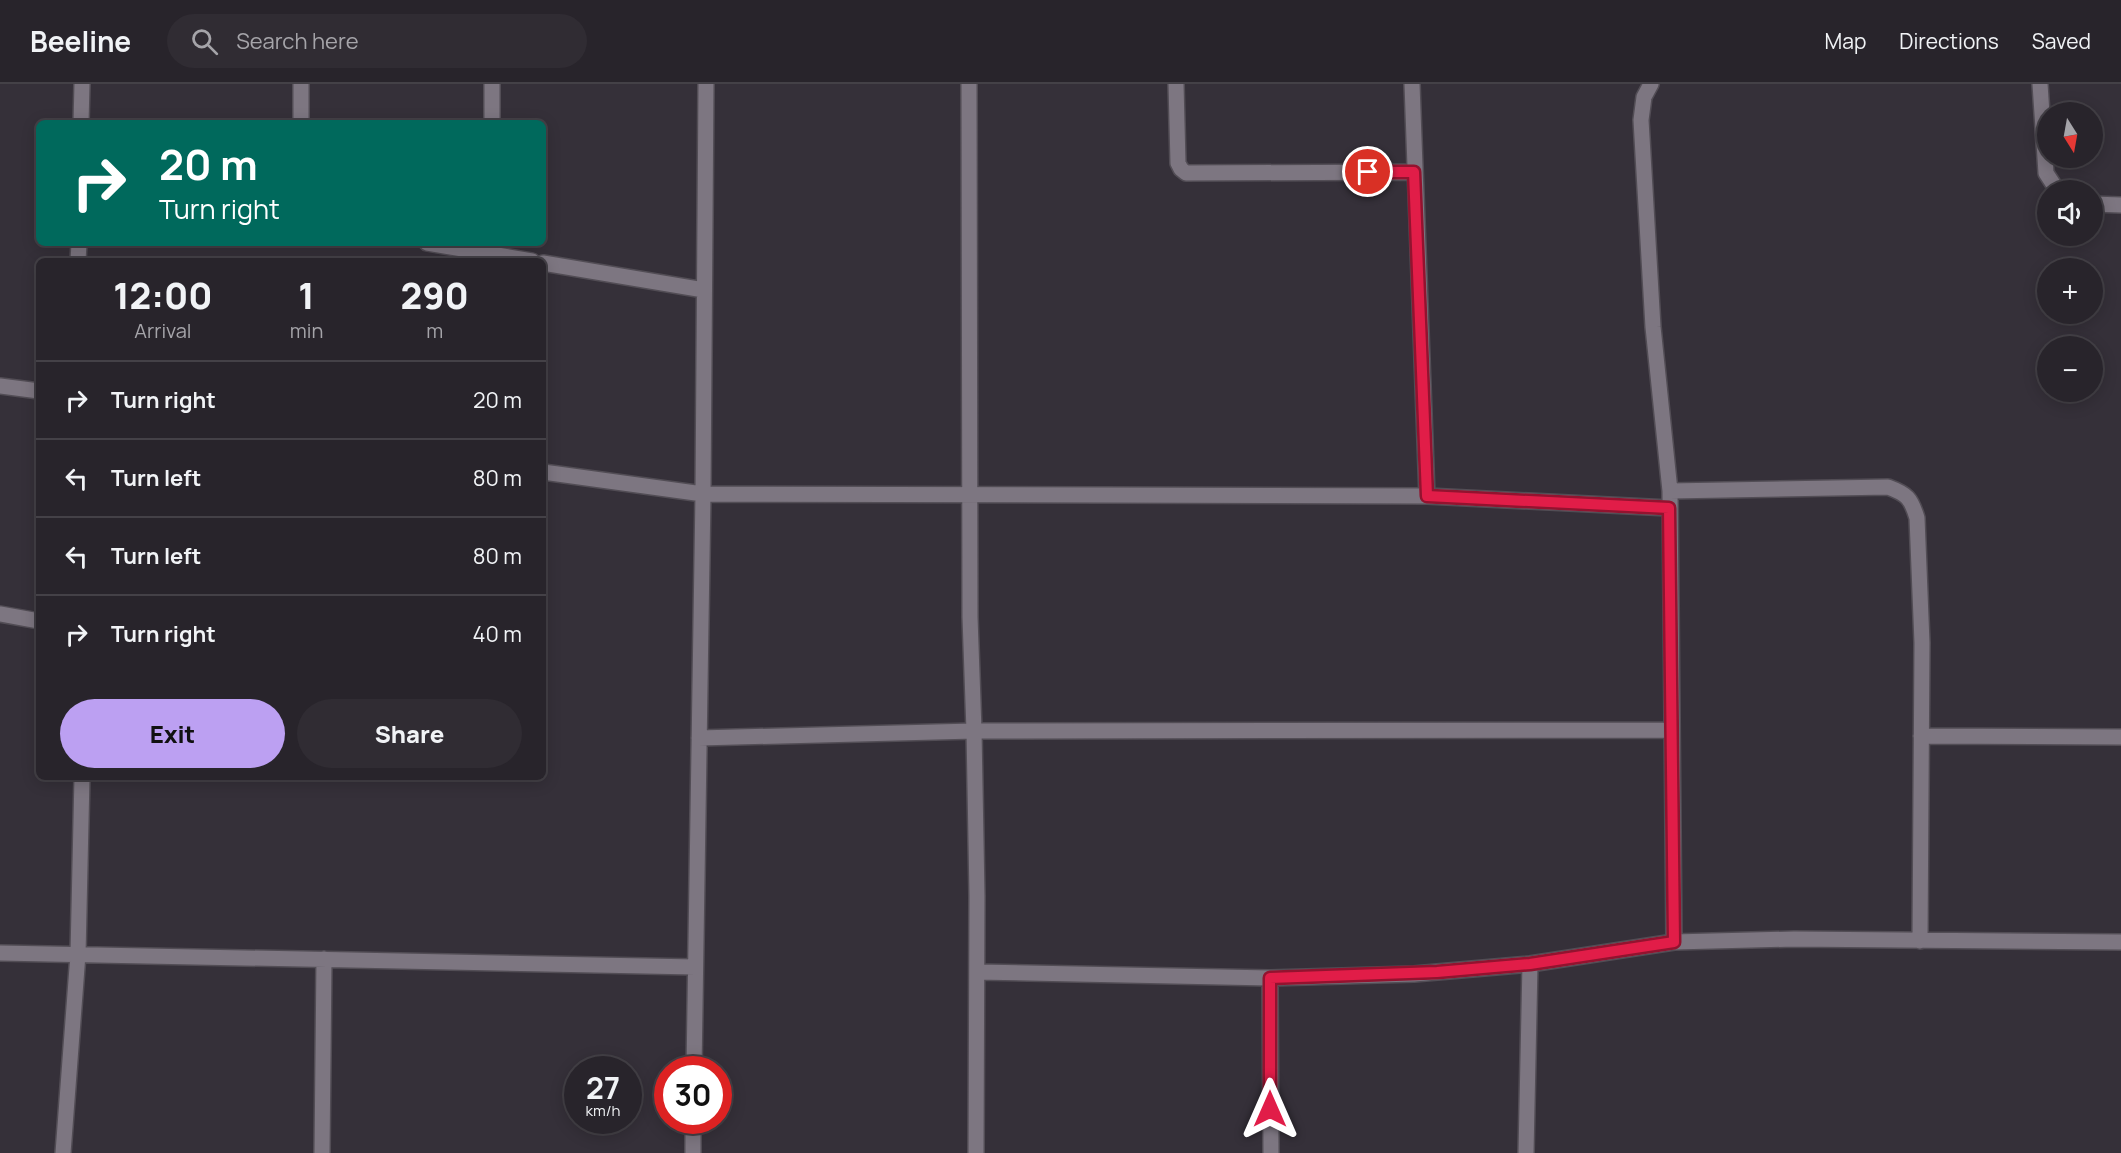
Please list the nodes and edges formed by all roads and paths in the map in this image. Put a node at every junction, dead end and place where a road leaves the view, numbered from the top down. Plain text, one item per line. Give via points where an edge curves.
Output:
1 (82, 84) edge
2 (301, 84) edge
3 (492, 84) edge
4 (706, 84) edge
5 (969, 84) edge
6 (1176, 84) edge
7 (1412, 84) edge
8 (1651, 84) edge
9 (2040, 84) edge
10 (81, 120) edge
11 (302, 120) edge
12 (492, 120) edge
13 (1414, 172) junction
14 (2051, 180) edge
15 (2103, 204) edge
16 (2121, 205) edge
17 (460, 246) edge
18 (492, 249) edge
19 (522, 258) edge
20 (546, 264) edge
21 (704, 290) junction
22 (0, 386) edge
23 (36, 392) edge
24 (546, 472) edge
25 (1670, 491) junction
26 (703, 494) junction
27 (969, 496) junction
28 (1427, 496) junction
29 (1669, 508) junction
30 (0, 614) edge
31 (36, 620) edge
32 (1672, 730) junction
33 (974, 731) junction
34 (1922, 736) junction
35 (2121, 737) edge
36 (699, 738) junction
37 (82, 780) edge
38 (1920, 941) junction
39 (1674, 942) junction
40 (2121, 942) edge
41 (0, 953) edge
42 (78, 954) junction
43 (324, 959) junction
44 (1530, 964) junction
45 (695, 967) junction
46 (977, 972) junction
47 (1270, 978) junction
48 (694, 1056) edge
49 (693, 1134) edge
50 (63, 1153) edge
51 (322, 1153) edge
52 (693, 1153) edge
53 (976, 1153) edge
54 (1271, 1153) edge
55 (1526, 1153) edge

1 - 10 street
2 - 11 street
3 - 12 street
4 - 21 street
5 - 27 street
6 - 13 street via 1178,163 1186,173
7 - 13 street
8 - 25 street via 1644,97 1641,120 1653,327
9 - 14 street via 2046,173
13 - 28 street
15 - 16 street
17 - 18 street
18 - 19 street
20 - 21 street
21 - 26 street
22 - 23 street
24 - 26 street
25 - 29 street
25 - 34 street via 1888,487 1902,492 1912,502 1917,518
26 - 27 street
26 - 36 street
27 - 28 street
27 - 33 street
28 - 29 street
29 - 32 street
30 - 31 street
32 - 33 street
32 - 39 street
33 - 36 street
33 - 46 street
34 - 35 street
34 - 38 street
36 - 45 street
37 - 42 street
38 - 39 street
38 - 40 street
39 - 44 street
41 - 42 street
42 - 43 street
42 - 50 street
43 - 45 street
43 - 51 street
44 - 47 street via 1414,974
44 - 55 street
45 - 48 street
46 - 47 street
46 - 53 street
47 - 54 street
49 - 52 street

